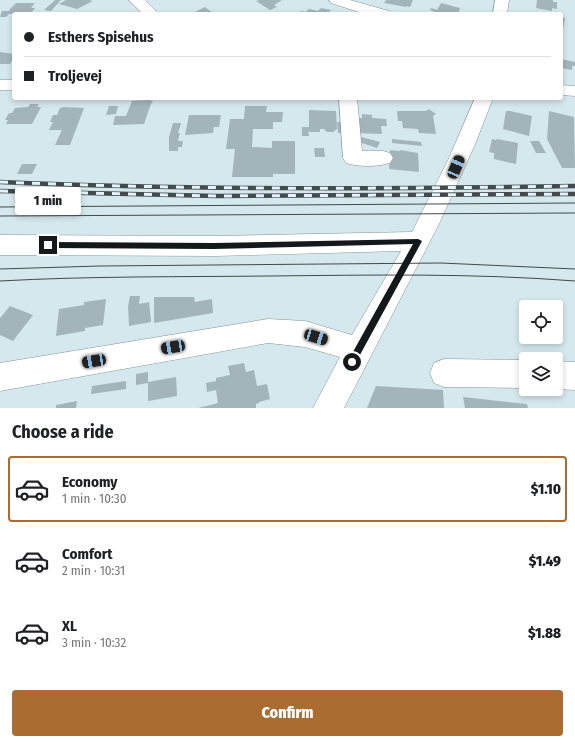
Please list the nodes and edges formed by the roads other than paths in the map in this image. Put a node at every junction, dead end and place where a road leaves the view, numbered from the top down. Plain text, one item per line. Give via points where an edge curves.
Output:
1 (136, 0) edge
2 (336, 0) edge
3 (502, 0) edge
4 (150, 12) edge
5 (375, 12) edge
6 (500, 12) edge
7 (0, 85) edge
8 (12, 85) edge
9 (563, 90) edge
10 (575, 91) edge
11 (348, 100) edge
12 (483, 100) edge
13 (383, 158) dead end
14 (418, 241) junction
15 (0, 245) edge
16 (358, 350) junction
17 (444, 372) dead end
18 (519, 374) edge
19 (563, 375) edge
20 (575, 376) edge
21 (0, 377) edge
22 (328, 408) edge

1 - 4 street
2 - 5 street
3 - 6 street
7 - 8 street
9 - 10 street
11 - 13 street via 353,158
12 - 14 street via 456,167
14 - 15 street via 214,246
14 - 16 street
16 - 21 street via 305,334 268,331
16 - 22 street
17 - 18 street
19 - 20 street

